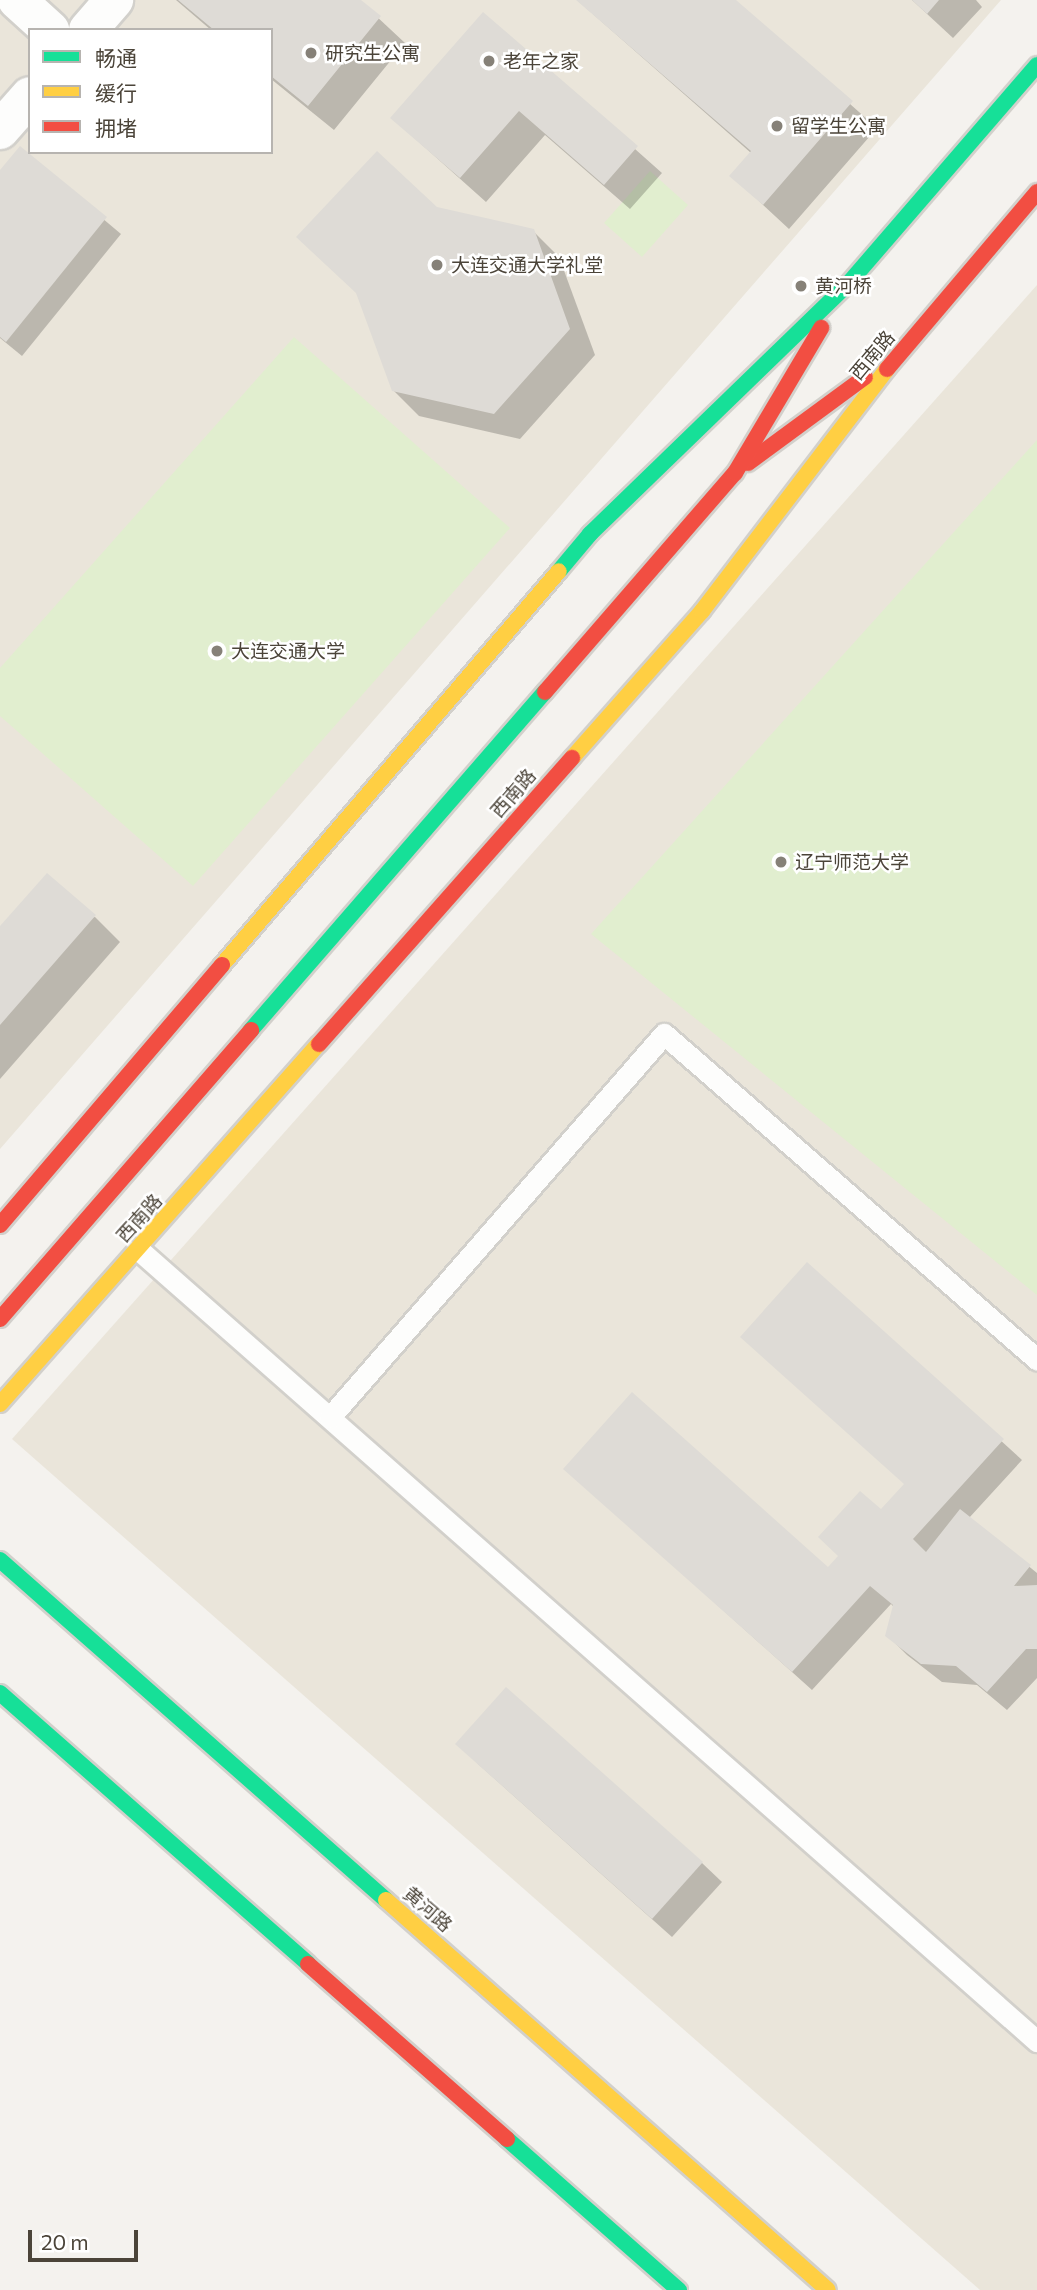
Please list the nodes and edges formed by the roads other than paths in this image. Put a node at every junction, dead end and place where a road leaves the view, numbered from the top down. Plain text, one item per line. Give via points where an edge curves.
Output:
1 (17, 0) edge
2 (114, 0) edge
3 (48, 28) edge
4 (90, 28) edge
5 (1037, 65) edge
6 (28, 98) edge
7 (0, 130) edge
8 (1037, 192) edge
9 (848, 284) junction
10 (906, 347) junction
11 (734, 473) junction
12 (0, 1225) edge
13 (139, 1250) junction
14 (0, 1319) edge
15 (1037, 1359) edge
16 (0, 1404) edge
17 (330, 1418) junction
18 (0, 1560) edge
19 (0, 1693) edge
20 (1037, 2041) edge
21 (679, 2290) edge
22 (828, 2290) edge

1 - 3 street
2 - 4 street
5 - 9 main road
6 - 7 street
8 - 10 main road, 西南路
9 - 11 main road
9 - 12 main road via 590,534
10 - 11 main road
10 - 13 main road, 西南路 via 702,611
11 - 14 main road, 西南路
13 - 16 main road, 西南路
13 - 17 lane
15 - 17 lane via 664,1034
17 - 20 lane
18 - 22 main road, 黄河路
19 - 21 main road

